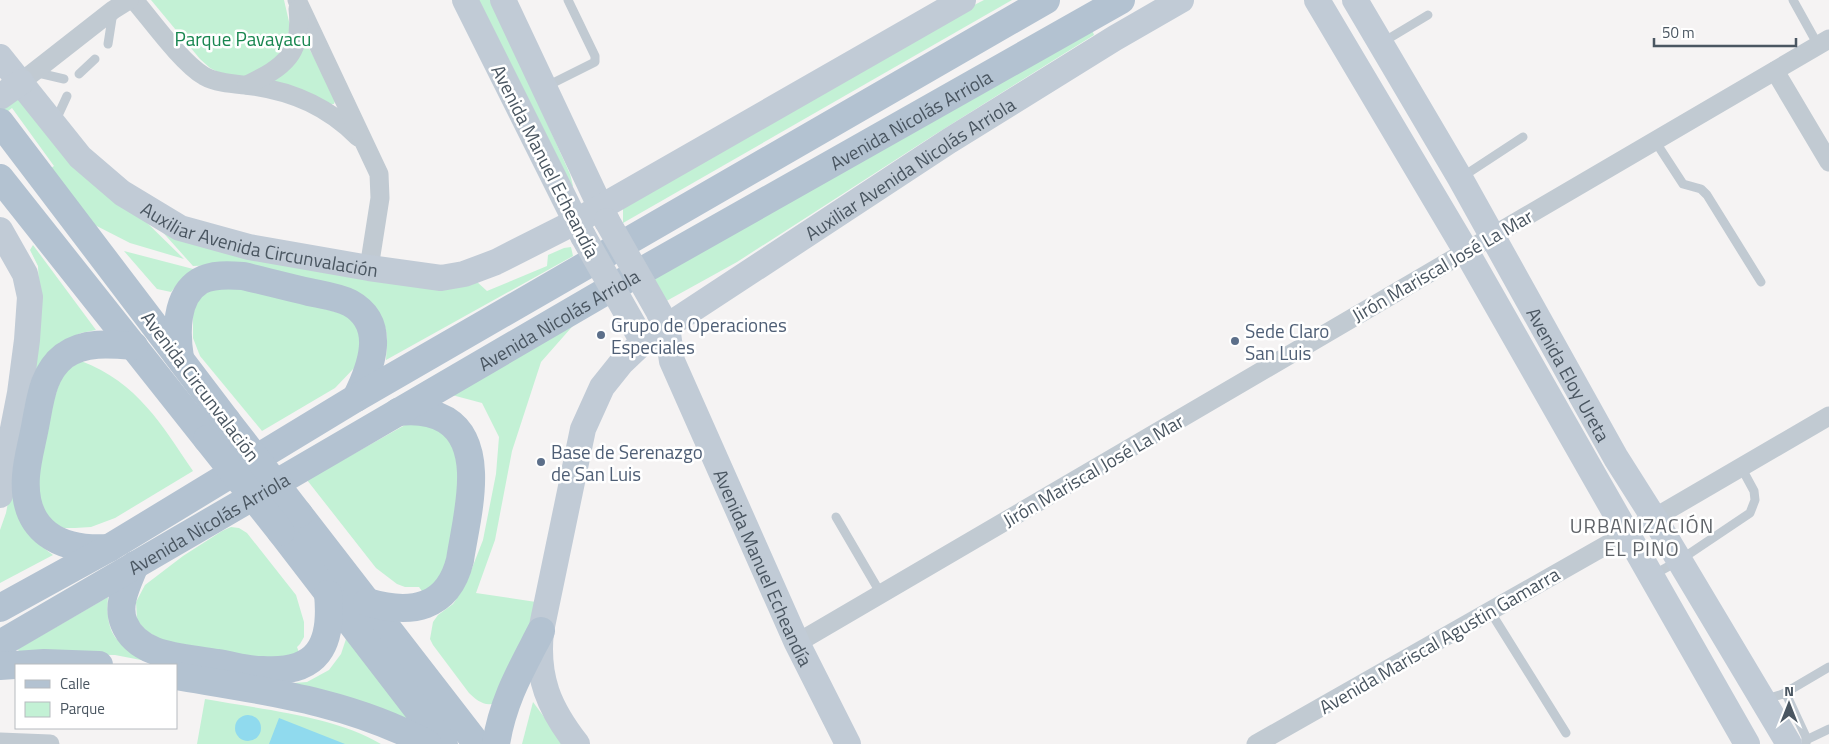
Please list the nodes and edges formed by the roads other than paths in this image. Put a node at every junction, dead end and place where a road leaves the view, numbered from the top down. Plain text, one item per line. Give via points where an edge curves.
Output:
1 (134, 0) edge
2 (297, 0) edge
3 (465, 0) edge
4 (503, 0) edge
5 (568, 0) edge
6 (963, 0) edge
7 (1046, 0) edge
8 (1121, 0) edge
9 (1181, 0) edge
10 (1354, 0) edge
11 (1793, 0) edge
12 (121, 5) edge
13 (1321, 8) edge
14 (1428, 15) dead end
15 (1824, 42) edge
16 (108, 44) dead end
17 (1380, 44) junction
18 (0, 56) edge
19 (95, 59) dead end
20 (1775, 71) junction
21 (79, 74) dead end
22 (64, 79) dead end
23 (18, 84) edge
24 (247, 85) junction
25 (545, 88) junction
26 (67, 96) dead end
27 (0, 122) edge
28 (54, 125) junction
29 (1523, 137) dead end
30 (1436, 138) junction
31 (1655, 141) junction
32 (366, 145) junction
33 (1409, 155) junction
34 (1829, 162) edge
35 (0, 178) edge
36 (1460, 178) junction
37 (603, 214) junction
38 (579, 229) junction
39 (0, 230) edge
40 (1492, 236) junction
41 (1466, 251) junction
42 (369, 268) junction
43 (1761, 282) dead end
44 (1536, 312) junction
45 (663, 321) junction
46 (1509, 328) junction
47 (640, 337) junction
48 (134, 346) junction
49 (180, 358) junction
50 (672, 361) junction
51 (356, 398) junction
52 (398, 412) junction
53 (1829, 416) edge
54 (1616, 458) junction
55 (1741, 467) junction
56 (1591, 472) junction
57 (0, 495) edge
58 (836, 517) dead end
59 (1654, 518) junction
60 (290, 523) junction
61 (1626, 534) junction
62 (109, 548) junction
63 (1680, 560) junction
64 (135, 565) junction
65 (1651, 576) junction
66 (328, 594) junction
67 (881, 594) junction
68 (367, 602) junction
69 (0, 608) edge
70 (1490, 611) junction
71 (541, 631) junction
72 (797, 643) junction
73 (0, 644) edge
74 (15, 665) edge
75 (0, 666) edge
76 (1829, 667) edge
77 (178, 676) edge
78 (1765, 691) junction
79 (1720, 698) junction
80 (1829, 729) edge
81 (1566, 733) dead end
82 (0, 742) edge
83 (1800, 743) edge
84 (50, 744) edge
85 (428, 744) edge
86 (444, 744) edge
87 (477, 744) edge
88 (496, 744) edge
89 (577, 744) edge
90 (848, 744) edge
91 (1256, 744) edge
92 (1747, 744) edge

1 - 24 street via 187,62 205,77
2 - 24 street via 300,26 287,60 272,73
2 - 32 street
3 - 38 street, Avenida Manuel Echeandía
4 - 25 street, Avenida Manuel Echeandía
5 - 25 lane via 596,62
6 - 37 street
7 - 51 main road, Avenida Nicolás Arriola
8 - 52 main road, Avenida Nicolás Arriola
9 - 45 street, Auxiliar Avenida Nicolás Arriola
10 - 13 street
10 - 17 street, Avenida Eloy Ureta
11 - 15 lane
12 - 16 lane
12 - 23 street
13 - 33 street, Avenida Eloy Ureta
14 - 17 lane
15 - 20 street, Jirón Mariscal José La Mar
17 - 30 street, Avenida Eloy Ureta
18 - 23 street, Auxiliar Avenida Circunvalación
19 - 21 lane
20 - 31 street, Jirón Mariscal José La Mar
20 - 34 street
22 - 23 lane
23 - 28 street, Auxiliar Avenida Circunvalación
24 - 32 street via 282,91 310,102 343,122
25 - 37 street, Avenida Manuel Echeandía
26 - 28 lane
27 - 49 main road, Avenida Circunvalación
28 - 42 street, Auxiliar Avenida Circunvalación via 80,157 122,193 180,228 249,247
29 - 36 lane
30 - 33 street
30 - 36 street, Avenida Eloy Ureta
31 - 40 street, Jirón Mariscal José La Mar
31 - 43 lane via 1683,184 1701,189 1707,195
32 - 42 street via 379,174 380,198
33 - 41 street, Avenida Eloy Ureta
35 - 48 main road, Avenida Circunvalación
36 - 40 street, Avenida Eloy Ureta
37 - 38 street
37 - 45 street, Avenida Manuel Echeandía, bridge
38 - 42 street, Auxiliar Avenida Circunvalación via 464,274 441,278
38 - 47 street, Avenida Manuel Echeandía, bridge
39 - 57 street via 25,274 30,297 20,393
40 - 41 street, Jirón Mariscal José La Mar
40 - 44 street, Avenida Eloy Ureta
41 - 46 street, Avenida Eloy Ureta
41 - 67 street, Jirón Mariscal José La Mar
44 - 46 street
44 - 54 street, Avenida Eloy Ureta
45 - 47 street, Auxiliar Avenida Nicolás Arriola
45 - 50 street, Avenida Manuel Echeandía
46 - 56 street, Avenida Eloy Ureta
47 - 50 street, Avenida Manuel Echeandía
47 - 71 street via 602,386 583,429
48 - 60 main road, Avenida Circunvalación, bridge via 207,439
48 - 62 main road via 107,344 83,347 66,354 56,364 42,390 26,477 27,497 33,516 51,537 76,547
49 - 51 main road via 177,330 181,308 191,289 210,278 242,276 343,300 364,315 373,335 373,354
49 - 60 main road, Avenida Circunvalación, bridge via 227,421
50 - 72 street, Avenida Manuel Echeandía
51 - 62 main road, Avenida Nicolás Arriola
52 - 64 main road, Avenida Nicolás Arriola
52 - 68 main road via 434,414 450,423 465,441 471,481 460,560 447,590 439,598 405,608
53 - 55 street, Avenida Mariscal Agustin Gamarra
54 - 56 street
54 - 59 street, Avenida Eloy Ureta
55 - 59 street, Avenida Mariscal Agustin Gamarra
55 - 63 lane via 1754,491 1755,500 1750,513
56 - 61 street, Avenida Eloy Ureta
58 - 67 lane
59 - 61 street, Avenida Mariscal Agustin Gamarra
59 - 63 street, Avenida Eloy Ureta
60 - 66 main road, Avenida Circunvalación
60 - 68 main road, Avenida Circunvalación
61 - 65 street, Avenida Eloy Ureta
61 - 70 street, Avenida Mariscal Agustin Gamarra
62 - 69 main road, Avenida Nicolás Arriola
63 - 65 lane
63 - 78 street, Avenida Eloy Ureta
64 - 66 main road via 123,596 121,614 126,627 143,646 159,652 260,670 294,667 318,652 328,630
64 - 73 main road, Avenida Nicolás Arriola
65 - 79 street, Avenida Eloy Ureta
66 - 86 main road, Avenida Circunvalación
67 - 72 street, Jirón Mariscal José La Mar
68 - 87 main road, Avenida Circunvalación
70 - 81 lane
70 - 91 street, Avenida Mariscal Agustin Gamarra
71 - 88 main road via 507,698
71 - 89 street via 540,664 548,696 555,713
72 - 90 street, Avenida Manuel Echeandía
74 - 75 main road
76 - 78 lane
77 - 85 main road via 321,702 374,718
78 - 79 street
78 - 83 street, Avenida Eloy Ureta
79 - 92 street, Avenida Eloy Ureta
80 - 83 lane
82 - 84 street

